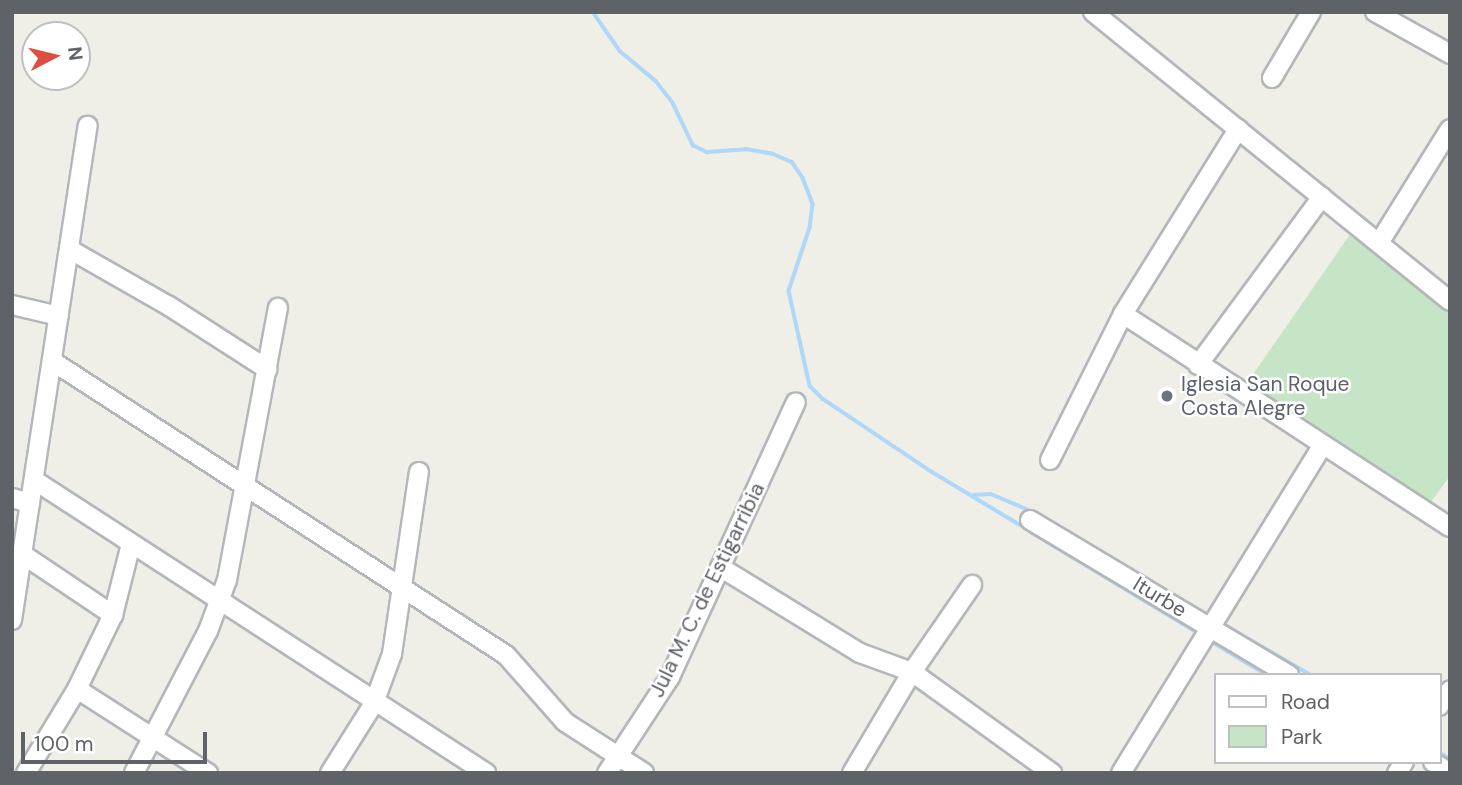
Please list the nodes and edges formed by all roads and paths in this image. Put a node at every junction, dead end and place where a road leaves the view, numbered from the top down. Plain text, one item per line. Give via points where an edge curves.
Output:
1 (1093, 12) edge
2 (1311, 12) edge
3 (1375, 12) edge
4 (1450, 54) edge
5 (1272, 78) dead end
6 (88, 126) dead end
7 (1238, 129) junction
8 (1450, 129) edge
9 (1322, 197) junction
10 (1379, 243) junction
11 (69, 249) junction
12 (1450, 301) edge
13 (12, 304) edge
14 (278, 308) dead end
15 (1123, 314) junction
16 (59, 316) junction
17 (52, 361) junction
18 (1198, 365) junction
19 (267, 369) junction
20 (796, 402) dead end
21 (1323, 446) junction
22 (1051, 460) dead end
23 (419, 472) dead end
24 (34, 480) junction
25 (246, 485) junction
26 (12, 498) edge
27 (30, 503) junction
28 (1030, 520) dead end
29 (1450, 527) edge
30 (131, 544) junction
31 (22, 554) junction
32 (720, 567) junction
33 (972, 585) dead end
34 (401, 589) junction
35 (219, 601) junction
36 (113, 615) junction
37 (12, 620) edge
38 (1211, 628) junction
39 (912, 673) junction
40 (1286, 673) edge
41 (77, 689) junction
42 (374, 703) junction
43 (153, 738) junction
44 (619, 756) junction
45 (26, 773) edge
46 (134, 773) edge
47 (208, 773) edge
48 (330, 773) edge
49 (486, 773) edge
50 (607, 773) edge
51 (644, 773) edge
52 (852, 773) edge
53 (1052, 773) edge
54 (1121, 773) edge

1 - 7 street
2 - 5 street
3 - 4 street
6 - 11 street
7 - 9 street
7 - 15 street
8 - 10 street
9 - 10 street
9 - 18 street
10 - 12 street
11 - 16 street
11 - 19 street
13 - 16 street
14 - 19 street
15 - 18 street
15 - 22 street
16 - 17 street
17 - 24 street
17 - 25 street
18 - 21 street
19 - 25 street
20 - 32 street, Jula M. C. de Estigarribia
21 - 29 street
21 - 38 street
23 - 34 street
24 - 27 street
24 - 30 street
25 - 34 street
25 - 35 street
26 - 27 street
27 - 31 street
28 - 38 street, Iturbe
30 - 35 street
30 - 36 street
31 - 36 street
31 - 37 street
32 - 39 street via 860,653
32 - 44 street, Jula M. C. de Estigarribia via 670,677
33 - 39 street
34 - 42 street via 393,654
34 - 44 street via 506,656 565,722
35 - 42 street
35 - 43 street
36 - 41 street
38 - 40 street, Iturbe
38 - 54 street
39 - 52 street
39 - 53 street
41 - 43 street
41 - 45 street
42 - 48 street
42 - 49 street
43 - 46 street
43 - 47 street
44 - 50 street, Jula M. C. de Estigarribia
44 - 51 street

